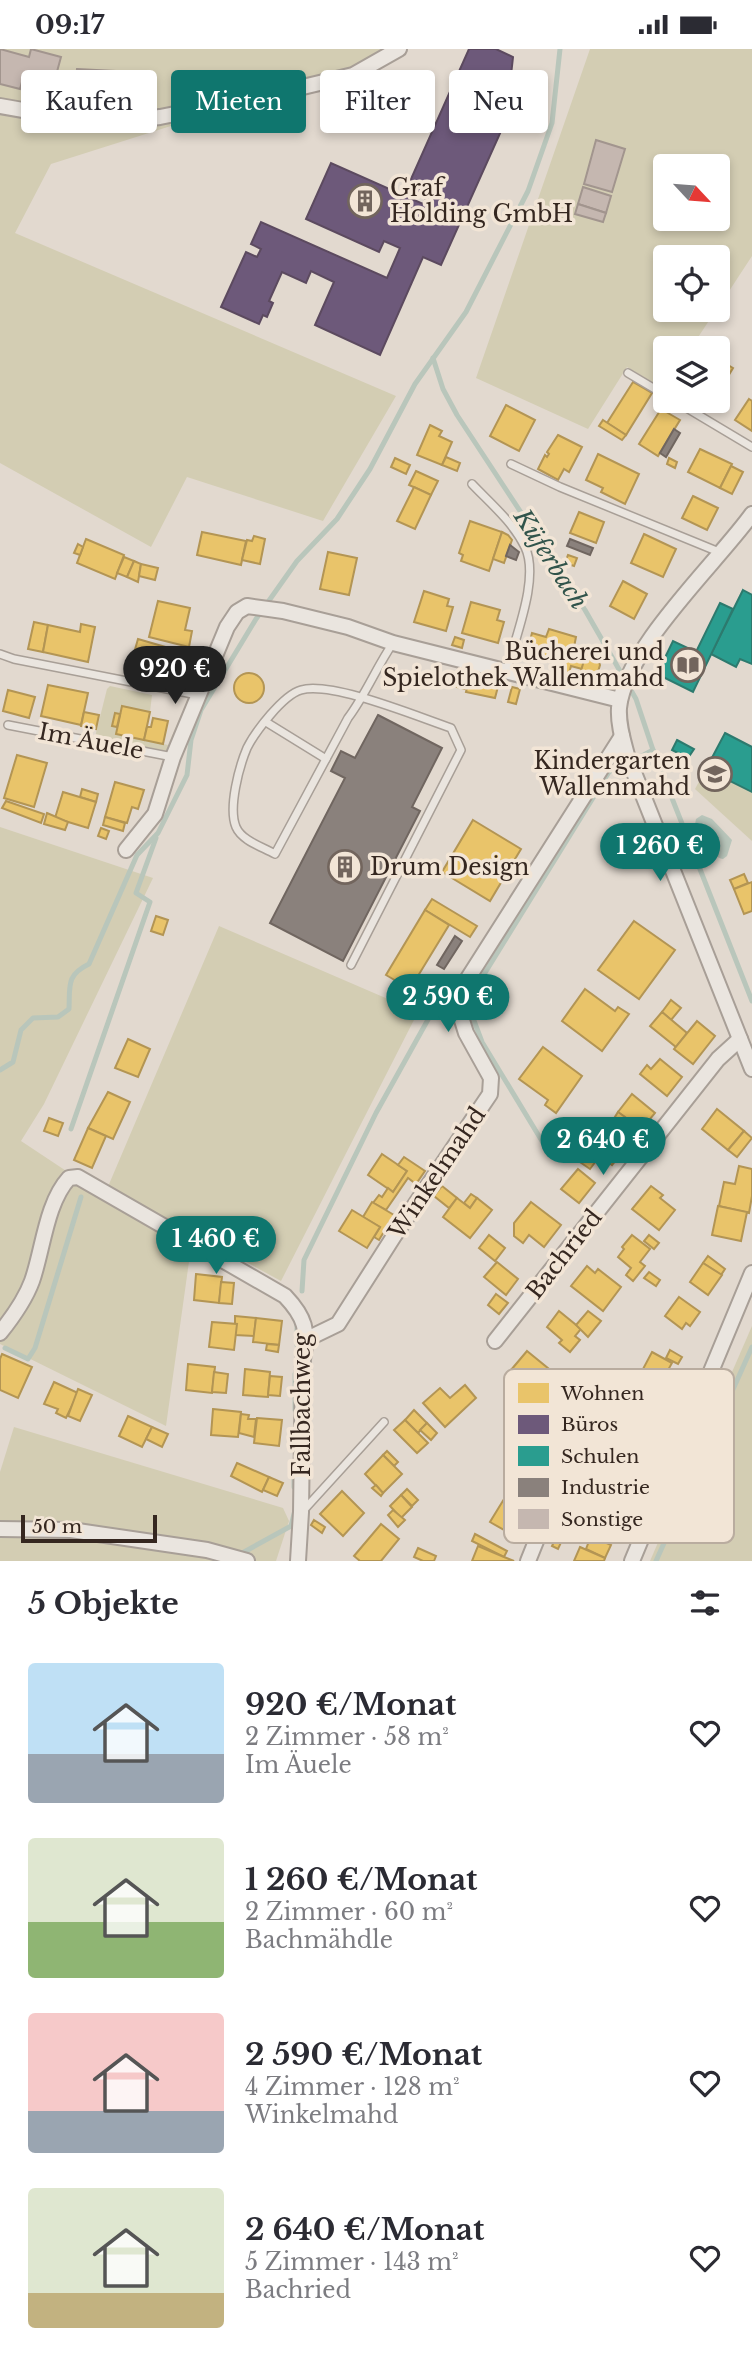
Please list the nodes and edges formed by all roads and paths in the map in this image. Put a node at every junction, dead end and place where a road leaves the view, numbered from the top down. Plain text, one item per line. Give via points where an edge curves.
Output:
1 (399, 49) edge
2 (0, 106) edge
3 (628, 373) dead end
4 (653, 388) edge
5 (695, 413) edge
6 (752, 447) edge
7 (511, 464) dead end
8 (472, 484) dead end
9 (752, 514) edge
10 (721, 553) junction
11 (393, 643) junction
12 (0, 655) edge
13 (506, 670) junction
14 (198, 695) junction
15 (621, 696) junction
16 (362, 699) junction
17 (266, 722) junction
18 (8, 725) dead end
19 (622, 736) junction
20 (173, 757) junction
21 (326, 759) junction
22 (126, 850) dead end
23 (351, 965) dead end
24 (740, 1039) junction
25 (752, 1069) edge
26 (752, 1273) edge
27 (0, 1333) edge
28 (307, 1339) junction
29 (495, 1341) dead end
30 (712, 1369) edge
31 (384, 1422) dead end
32 (301, 1512) junction
33 (0, 1529) edge
34 (535, 1543) edge
35 (639, 1543) edge
36 (247, 1561) edge
37 (298, 1561) edge
38 (528, 1561) edge
39 (632, 1561) edge

1 - 2 street via 353,75 160,117 116,122
3 - 4 lane
5 - 6 lane
7 - 10 lane
8 - 13 lane via 507,520 526,548 530,570 527,593
9 - 10 street
10 - 15 street via 650,638
11 - 13 street, Im Äuele
11 - 14 street, Im Äuele via 348,627 247,606 227,627
11 - 16 lane
12 - 14 lane
13 - 15 street, Im Äuele
14 - 20 street, Im Äuele
15 - 19 street
16 - 17 lane via 317,688 300,690
16 - 21 lane
16 - 23 lane via 451,728 461,750
17 - 21 lane
17 - 21 lane via 248,747 238,776 233,809 236,828 246,839 275,854
18 - 20 lane, Im Äuele
19 - 24 street
19 - 28 street, Winkelmahd via 458,994 466,1033 491,1078 490,1094 338,1324
20 - 22 street, Im Äuele via 155,814
24 - 25 street
24 - 29 street, Bachried via 718,1059
26 - 30 street
27 - 28 street, Fallbachweg via 31,1284 62,1186 69,1178 78,1177 285,1296 299,1311
28 - 32 street, Fallbachweg
31 - 32 lane
32 - 37 street, Fallbachweg
33 - 36 street via 71,1530 207,1550
34 - 38 street
35 - 39 street

